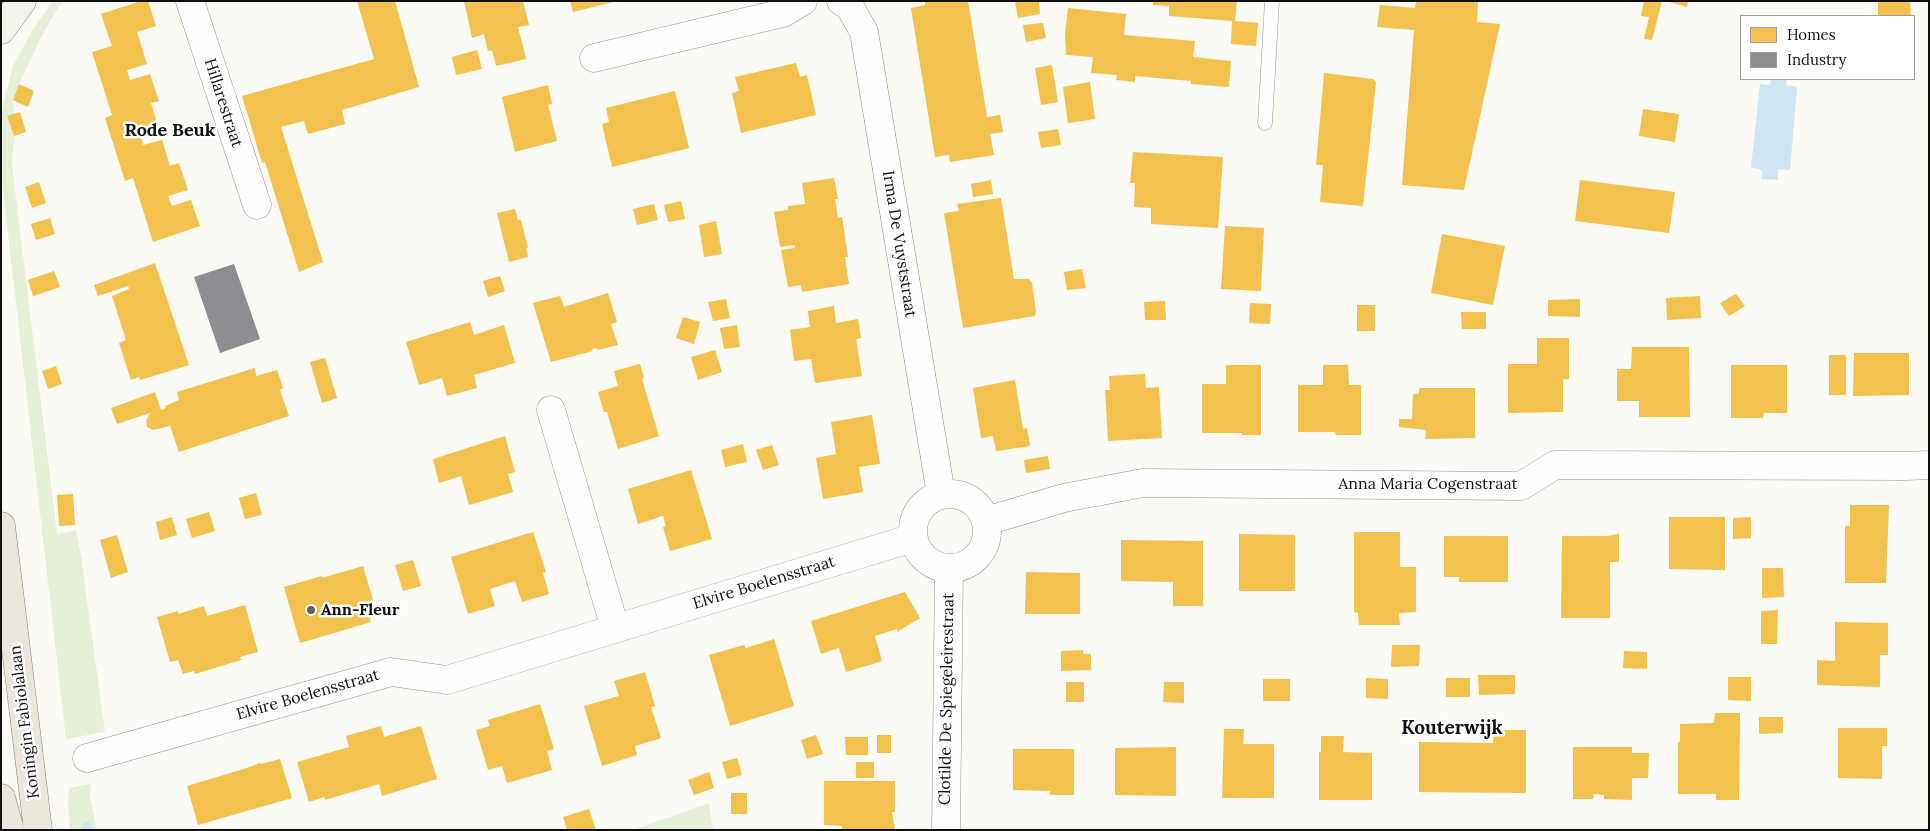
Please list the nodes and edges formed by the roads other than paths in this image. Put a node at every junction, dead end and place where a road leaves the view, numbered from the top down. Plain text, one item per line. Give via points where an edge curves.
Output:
1 (22, 1) edge
2 (190, 1) edge
3 (803, 1) edge
4 (841, 1) edge
5 (1272, 1) edge
6 (1, 30) edge
7 (594, 58) dead end
8 (1265, 122) dead end
9 (257, 205) dead end
10 (551, 410) dead end
11 (1929, 465) edge
12 (941, 494) junction
13 (986, 521) junction
14 (1, 526) edge
15 (913, 538) junction
16 (948, 568) junction
17 (616, 628) junction
18 (87, 758) dead end
19 (1, 798) edge
20 (10, 830) edge
21 (38, 830) edge
22 (946, 830) edge

1 - 6 street
2 - 9 street, Hillarestraat
3 - 7 street via 783,13
4 - 12 street, Irma De Vuyststraat via 850,8 864,32
5 - 8 lane
10 - 17 street
11 - 13 street, Anna Maria Cogenstraat via 1555,465 1521,486 1143,483 1064,498
12 - 13 street via 967,498 982,511
12 - 15 street via 920,508 914,519
13 - 16 street via 987,537 976,558 962,567
14 - 21 main road, Koningin Fabiolalaan
15 - 16 street via 927,561
15 - 17 street, Elvire Boelensstraat
16 - 22 street, Clotilde De Spiegeleirestraat
17 - 18 street, Elvire Boelensstraat via 447,680 391,672 378,675
19 - 20 main road, Koningin Fabiolalaan

